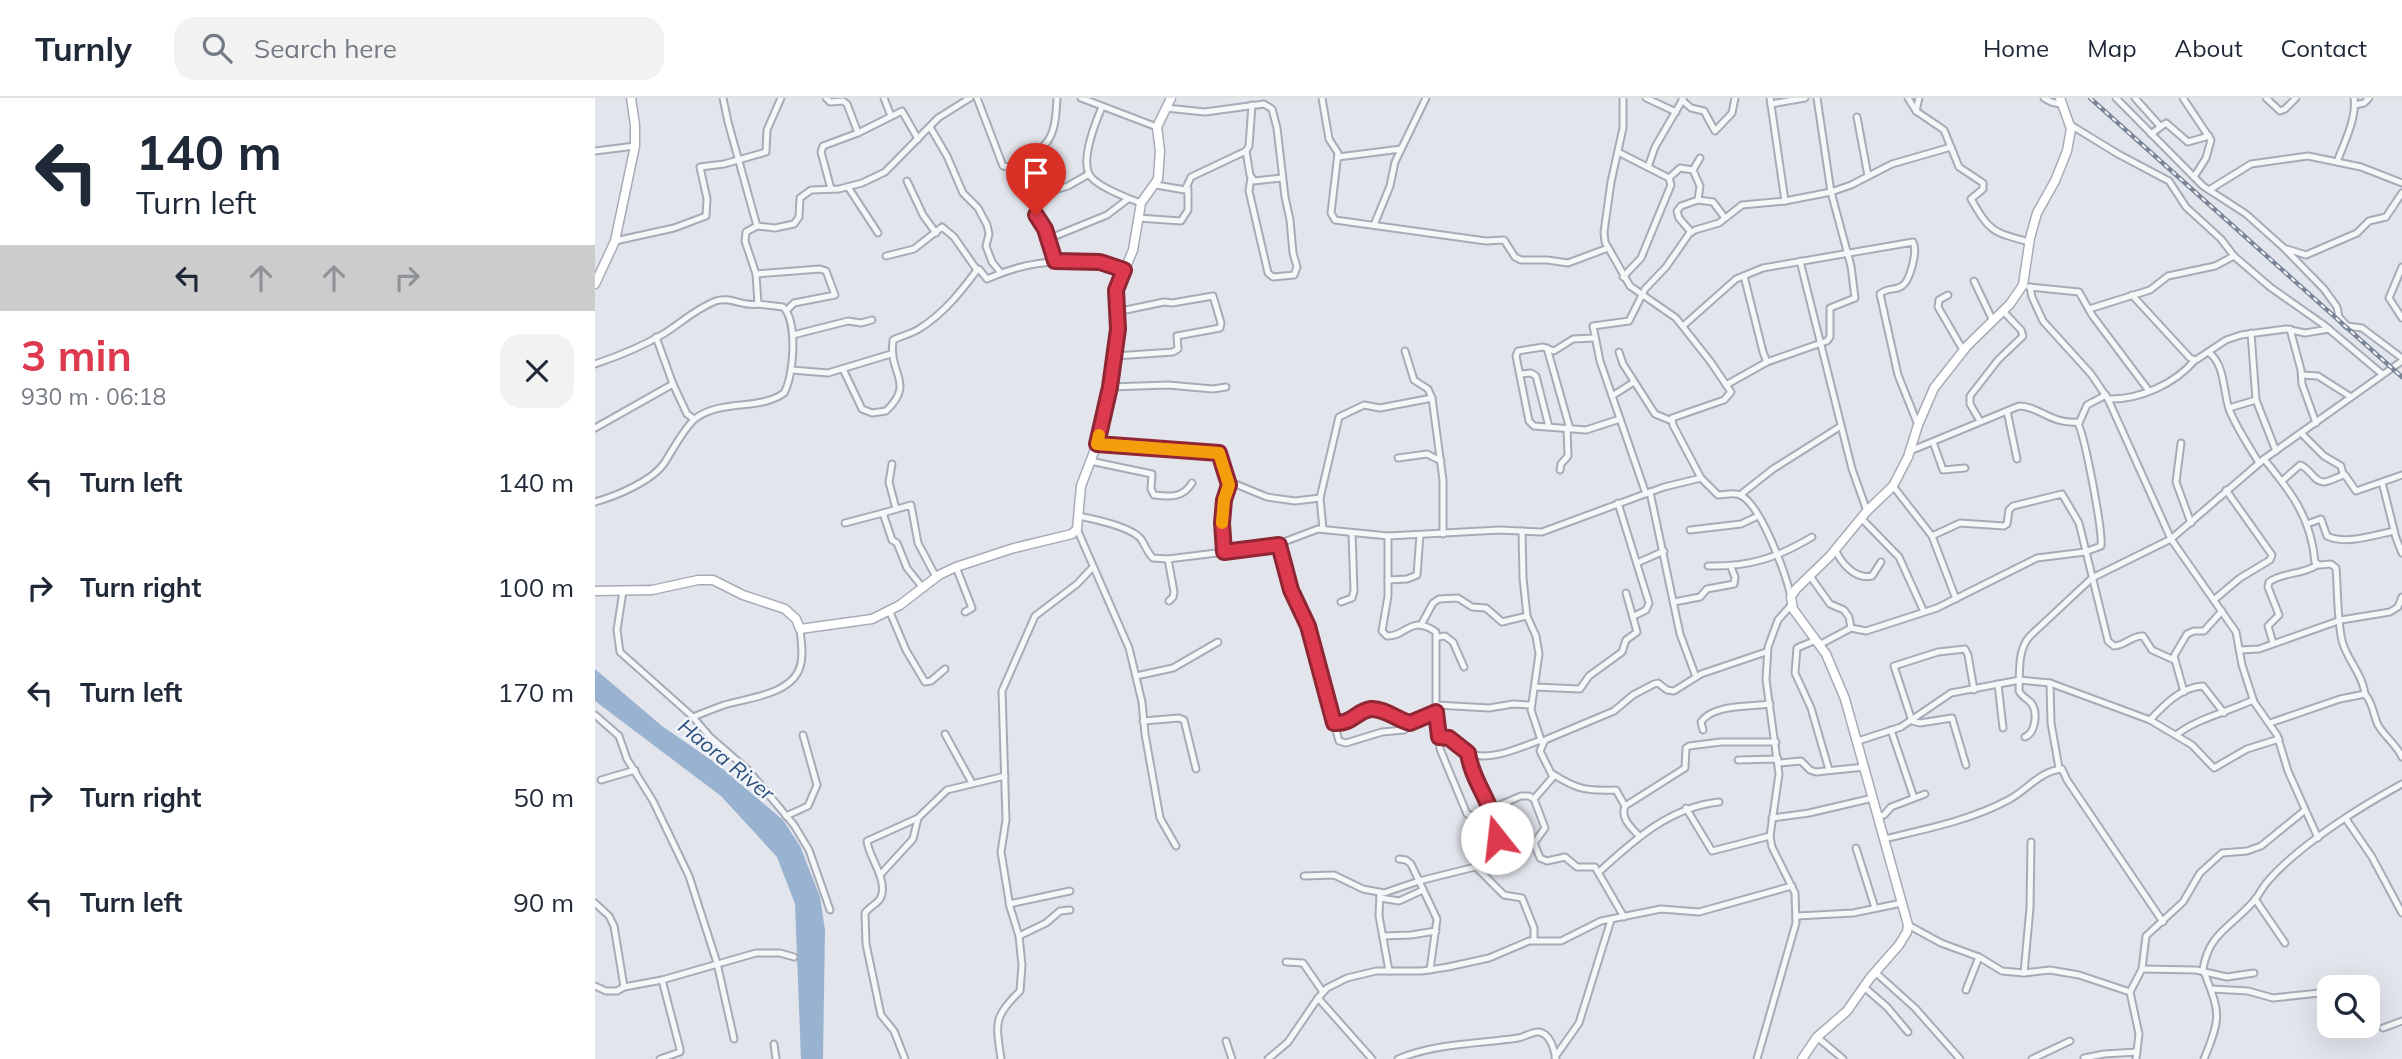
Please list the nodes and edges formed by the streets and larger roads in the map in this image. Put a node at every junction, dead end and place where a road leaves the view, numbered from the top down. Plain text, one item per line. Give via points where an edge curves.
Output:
1 (631, 98) edge
2 (723, 98) edge
3 (781, 98) edge
4 (826, 98) edge
5 (884, 98) edge
6 (953, 98) edge
7 (970, 98) edge
8 (977, 98) edge
9 (1057, 98) edge
10 (1171, 98) edge
11 (1322, 98) edge
12 (1426, 98) edge
13 (1623, 98) edge
14 (1646, 98) edge
15 (1735, 98) edge
16 (1805, 98) edge
17 (1817, 98) edge
18 (1908, 98) edge
19 (1919, 98) edge
20 (2044, 98) edge
21 (2116, 98) edge
22 (2135, 98) edge
23 (2183, 98) edge
24 (2266, 98) edge
25 (2296, 98) edge
26 (2369, 98) edge
27 (1084, 99) edge
28 (1683, 99) edge
29 (2060, 100) edge
30 (1770, 101) edge
31 (2354, 102) edge
32 (1252, 105) junction
33 (956, 106) junction
34 (1102, 107) junction
35 (1166, 108) junction
36 (1916, 111) junction
37 (1676, 112) junction
38 (891, 116) junction
39 (1857, 117) dead end
40 (2069, 124) junction
41 (2161, 126) junction
42 (930, 127) junction
43 (1157, 127) junction
44 (858, 133) junction
45 (2151, 134) junction
46 (2210, 136) junction
47 (918, 139) junction
48 (635, 146) junction
49 (1951, 148) junction
50 (1401, 149) junction
51 (595, 151) edge
52 (1246, 151) junction
53 (1618, 152) junction
54 (1338, 157) junction
55 (1700, 158) dead end
56 (740, 160) junction
57 (2337, 162) junction
58 (1020, 164) junction
59 (1648, 167) junction
60 (1693, 170) junction
61 (1089, 174) junction
62 (1868, 176) junction
63 (2195, 177) junction
64 (1251, 178) junction
65 (1282, 178) junction
66 (1668, 178) junction
67 (907, 181) dead end
68 (2402, 183) edge
69 (1156, 185) junction
70 (848, 187) junction
71 (1188, 189) junction
72 (831, 190) junction
73 (2209, 190) junction
74 (1831, 192) junction
75 (2402, 193) edge
76 (1031, 197) junction
77 (1128, 199) junction
78 (1699, 201) junction
79 (1785, 201) junction
80 (1141, 204) junction
81 (2394, 207) junction
82 (2402, 208) edge
83 (1138, 218) junction
84 (1725, 218) junction
85 (1374, 225) junction
86 (757, 226) junction
87 (1691, 232) junction
88 (878, 233) dead end
89 (936, 233) junction
90 (1048, 239) junction
91 (615, 241) junction
92 (2029, 242) junction
93 (1608, 248) junction
94 (2284, 248) junction
95 (1846, 253) junction
96 (886, 256) dead end
97 (2234, 256) junction
98 (1055, 261) junction
99 (1800, 261) junction
100 (2402, 267) edge
101 (977, 270) junction
102 (1124, 270) junction
103 (1001, 273) junction
104 (756, 274) junction
105 (1744, 276) junction
106 (1623, 277) junction
107 (1974, 281) dead end
108 (595, 284) edge
109 (2026, 286) junction
110 (1643, 294) junction
111 (1948, 295) dead end
112 (2132, 295) junction
113 (758, 304) junction
114 (2089, 309) junction
115 (787, 310) junction
116 (1116, 312) junction
117 (2003, 312) junction
118 (2402, 318) edge
119 (872, 320) dead end
120 (1993, 321) junction
121 (1683, 326) junction
122 (2290, 329) junction
123 (2329, 329) junction
124 (2251, 333) junction
125 (793, 335) junction
126 (656, 337) junction
127 (1595, 338) junction
128 (1819, 344) junction
129 (1547, 348) junction
130 (1405, 351) dead end
131 (1963, 351) junction
132 (1619, 352) dead end
133 (2208, 352) junction
134 (891, 354) junction
135 (1115, 355) junction
136 (2402, 359) edge
137 (2196, 360) junction
138 (1767, 362) junction
139 (595, 364) edge
140 (843, 369) junction
141 (792, 370) junction
142 (1520, 374) junction
143 (2382, 374) junction
144 (2302, 375) junction
145 (1634, 382) junction
146 (673, 384) junction
147 (1726, 385) junction
148 (1110, 387) junction
149 (1226, 387) dead end
150 (2149, 391) junction
151 (1612, 396) junction
152 (2107, 397) junction
153 (2351, 397) junction
154 (1432, 398) junction
155 (2256, 400) junction
156 (2229, 408) junction
157 (2007, 411) junction
158 (694, 419) junction
159 (1620, 419) junction
160 (1672, 421) junction
161 (1980, 421) junction
162 (2079, 423) junction
163 (2316, 423) junction
164 (1918, 425) junction
165 (1841, 426) junction
166 (1549, 427) junction
167 (595, 428) edge
168 (1568, 428) junction
169 (2301, 433) junction
170 (1933, 442) junction
171 (2181, 443) dead end
172 (1097, 444) junction
173 (2276, 450) junction
174 (1910, 451) junction
175 (1398, 458) dead end
176 (2017, 460) dead end
177 (1089, 461) junction
178 (1441, 461) junction
179 (2261, 461) junction
180 (892, 464) dead end
181 (1965, 468) dead end
182 (1560, 470) dead end
183 (2343, 474) junction
184 (2402, 475) edge
185 (1701, 478) junction
186 (1228, 481) junction
187 (2282, 481) junction
188 (2382, 482) junction
189 (1192, 483) dead end
190 (1893, 486) junction
191 (2226, 490) junction
192 (1648, 493) junction
193 (1740, 495) junction
194 (1320, 498) junction
195 (595, 502) edge
196 (1618, 503) junction
197 (896, 509) junction
198 (883, 513) junction
199 (1864, 514) junction
200 (1078, 516) junction
201 (1758, 516) junction
202 (845, 523) dead end
203 (2191, 523) junction
204 (2307, 524) junction
205 (1077, 529) junction
206 (1323, 529) junction
207 (1690, 530) dead end
208 (1522, 531) junction
209 (2394, 531) junction
210 (2326, 532) junction
211 (1352, 533) junction
212 (1443, 534) junction
213 (1420, 535) junction
214 (1388, 536) junction
215 (1932, 536) junction
216 (1812, 537) dead end
217 (2311, 537) junction
218 (2171, 539) junction
219 (2400, 542) edge
220 (1279, 545) junction
221 (1835, 549) junction
222 (1664, 551) junction
223 (1224, 552) junction
224 (2085, 552) junction
225 (2402, 553) edge
226 (1778, 556) junction
227 (1168, 559) junction
228 (1881, 562) dead end
229 (1637, 563) junction
230 (2317, 565) junction
231 (1708, 566) dead end
232 (956, 567) junction
233 (1731, 567) junction
234 (1092, 568) junction
235 (1810, 576) junction
236 (936, 577) junction
237 (2092, 578) junction
238 (1388, 580) junction
239 (923, 588) junction
240 (623, 591) junction
241 (595, 592) edge
242 (1626, 593) dead end
243 (2402, 597) edge
244 (1956, 599) junction
245 (2215, 599) junction
246 (1792, 600) junction
247 (1169, 601) dead end
248 (1341, 603) dead end
249 (1674, 603) junction
250 (889, 610) junction
251 (2399, 610) edge
252 (2223, 611) junction
253 (965, 612) dead end
254 (1924, 612) junction
255 (1527, 616) junction
256 (1634, 616) junction
257 (2341, 620) junction
258 (1421, 625) junction
259 (1851, 628) junction
260 (800, 629) junction
261 (1438, 637) junction
262 (1218, 642) dead end
263 (1817, 642) junction
264 (2273, 643) junction
265 (2240, 650) junction
266 (1766, 652) junction
267 (2174, 660) junction
268 (1464, 667) dead end
269 (945, 669) dead end
270 (1136, 676) junction
271 (1696, 677) junction
272 (2019, 680) junction
273 (2050, 682) junction
274 (1998, 684) junction
275 (1535, 687) junction
276 (1974, 690) junction
277 (2184, 692) junction
278 (2365, 694) junction
279 (2253, 699) junction
280 (1770, 704) junction
281 (1436, 705) junction
282 (1530, 705) junction
283 (1436, 712) junction
284 (2224, 713) junction
285 (595, 715) edge
286 (693, 717) junction
287 (2150, 720) junction
288 (1143, 721) junction
289 (1912, 721) junction
290 (1334, 723) junction
291 (1410, 723) junction
292 (2270, 723) junction
293 (2003, 728) dead end
294 (1703, 730) dead end
295 (1891, 730) junction
296 (945, 734) dead end
297 (803, 735) dead end
298 (2176, 735) junction
299 (1439, 737) junction
300 (2025, 737) dead end
301 (2279, 739) junction
302 (1858, 741) junction
303 (1542, 742) junction
304 (1776, 742) junction
305 (1468, 753) junction
306 (2402, 757) edge
307 (1738, 760) dead end
308 (1779, 761) junction
309 (1966, 765) dead end
310 (1865, 767) junction
311 (2059, 768) junction
312 (1196, 769) dead end
313 (1829, 770) junction
314 (635, 771) junction
315 (1553, 774) junction
316 (1005, 776) junction
317 (601, 780) dead end
318 (972, 783) junction
319 (2402, 783) edge
320 (1925, 794) dead end
321 (1873, 798) junction
322 (1534, 799) junction
323 (1914, 799) junction
324 (1719, 802) dead end
325 (1625, 806) junction
326 (1686, 808) junction
327 (1489, 809) junction
328 (2304, 811) junction
329 (786, 816) junction
330 (1878, 817) junction
331 (918, 818) junction
332 (1772, 818) junction
333 (2346, 819) junction
334 (1639, 836) junction
335 (1770, 836) junction
336 (2318, 838) junction
337 (1884, 839) junction
338 (2031, 842) dead end
339 (1176, 846) dead end
340 (1856, 848) dead end
341 (1399, 859) dead end
342 (1477, 868) junction
343 (1599, 871) junction
344 (880, 875) junction
345 (1304, 876) dead end
346 (1419, 881) junction
347 (1793, 886) junction
348 (1423, 890) junction
349 (1070, 891) dead end
350 (1380, 896) junction
351 (2255, 899) junction
352 (595, 903) edge
353 (1902, 903) junction
354 (1009, 904) junction
355 (1875, 908) junction
356 (830, 910) dead end
357 (1070, 910) dead end
358 (2402, 913) edge
359 (1797, 916) junction
360 (1624, 917) junction
361 (1611, 920) junction
362 (2162, 922) junction
363 (1908, 925) junction
364 (1436, 931) junction
365 (1019, 936) junction
366 (1383, 936) junction
367 (1534, 940) junction
368 (2285, 943) dead end
369 (795, 957) dead end
370 (1979, 957) junction
371 (1286, 962) dead end
372 (717, 963) junction
373 (2142, 969) junction
374 (1430, 970) junction
375 (1389, 971) junction
376 (1875, 972) junction
377 (2204, 972) junction
378 (2254, 973) dead end
379 (2024, 974) junction
380 (662, 980) junction
381 (595, 986) edge
382 (1864, 986) junction
383 (624, 987) junction
384 (2211, 989) junction
385 (1966, 990) dead end
386 (1323, 992) junction
387 (2130, 992) junction
388 (2317, 993) edge
389 (1318, 998) junction
390 (2402, 1021) edge
391 (2383, 1028) dead end
392 (1908, 1032) dead end
393 (1817, 1037) junction
394 (734, 1039) dead end
395 (1226, 1041) dead end
396 (2070, 1041) dead end
397 (774, 1044) dead end
398 (2136, 1055) edge
399 (1556, 1058) edge
400 (2084, 1058) edge
401 (660, 1059) edge
402 (776, 1059) edge
403 (905, 1059) edge
404 (1001, 1059) edge
405 (1232, 1059) edge
406 (1268, 1059) edge
407 (1372, 1059) edge
408 (1398, 1059) edge
409 (1757, 1059) edge
410 (1803, 1059) edge
411 (1843, 1059) edge
412 (1960, 1059) edge
413 (2032, 1059) edge
414 (2204, 1059) edge

1 - 48 street
2 - 56 street
3 - 56 street via 767,130 768,151
4 - 44 street via 846,104
5 - 38 street
6 - 33 street
7 - 33 street
8 - 58 street via 1003,166
9 - 58 street via 1048,144
10 - 35 street
11 - 54 street via 1329,139
12 - 50 street
13 - 53 street
14 - 37 street
15 - 28 street via 1732,113 1715,131 1705,111 1691,108
16 - 30 street
17 - 74 street
18 - 36 street
19 - 36 street
20 - 29 street
21 - 45 street
22 - 41 street
23 - 46 street
24 - 25 street via 2283,111
26 - 31 street via 2364,103
27 - 34 street
28 - 37 street
29 - 40 street
30 - 79 street
31 - 57 street
32 - 35 street via 1205,112
32 - 52 street
32 - 65 street via 1272,108
33 - 42 street
34 - 43 street
34 - 61 street via 1091,134
35 - 43 street
36 - 49 street via 1944,130
37 - 59 street
38 - 44 street
38 - 47 street via 904,112
39 - 62 street
40 - 92 street via 2066,156 2040,206
40 - 97 street via 2172,183 2186,207
41 - 45 street
41 - 46 street via 2169,124 2188,142
42 - 47 street
42 - 103 street via 964,193 987,225 986,246
43 - 69 street
44 - 72 street via 823,146
45 - 63 street
46 - 63 street via 2206,158
47 - 70 street via 885,172
48 - 51 street
48 - 91 street
49 - 62 street via 1892,164
49 - 92 street via 1959,167 1983,183 1983,189 1971,199 1986,225 1999,234
50 - 54 street
50 - 85 street
52 - 64 street
52 - 71 street via 1191,177
53 - 59 street
53 - 93 street via 1604,232
54 - 85 street via 1332,217
55 - 60 street
56 - 86 street
56 - 91 street via 699,167 706,216
57 - 68 street
57 - 73 street via 2308,156 2257,162
58 - 76 street
59 - 66 street
60 - 66 street via 1680,168
60 - 78 street via 1700,186
61 - 76 street
61 - 77 street
62 - 74 street
63 - 73 street
64 - 65 street
64 - 65 street via 1249,191 1266,269 1273,277 1298,271
66 - 106 street via 1670,189 1650,241
67 - 89 street
69 - 71 street
69 - 80 street
70 - 72 street
70 - 88 street
71 - 83 street via 1188,210 1181,221
72 - 86 street via 803,194 794,224
73 - 94 street via 2246,214
74 - 79 street
74 - 95 street
75 - 81 street
76 - 90 street
77 - 80 street
77 - 90 street via 1107,215
78 - 84 street via 1713,202
78 - 87 street via 1677,211
79 - 84 street via 1742,205
80 - 83 street
81 - 82 street
81 - 94 street via 2386,217 2369,221 2353,235 2306,255
83 - 102 street
84 - 87 street
85 - 93 street via 1504,240 1521,260 1569,263
86 - 104 street via 744,236
87 - 110 street
89 - 96 street via 914,249
89 - 101 street via 941,227 948,229
90 - 98 street
91 - 108 street
92 - 109 street
93 - 106 street
94 - 136 street via 2324,289 2347,326 2362,328
95 - 99 street
95 - 128 street via 1855,295 1853,300 1829,308 1829,340
95 - 164 street via 1909,242 1916,247 1903,285 1880,294 1898,375
97 - 112 street via 2215,266 2168,276 2154,288
97 - 123 street
98 - 102 street via 1100,262
98 - 103 street
99 - 105 street
99 - 128 street
100 - 118 street via 2389,298
101 - 103 street via 987,279
101 - 134 street via 962,293 934,318 893,340
102 - 116 street via 1116,290
104 - 113 street
104 - 115 street via 826,271 835,295 794,303
105 - 121 street
105 - 138 street
106 - 110 street
107 - 120 street
109 - 114 street via 2079,292
109 - 117 street
109 - 152 street via 2043,321
110 - 121 street
110 - 127 street via 1629,321 1596,324
111 - 131 street via 1939,300 1938,307
112 - 114 street
112 - 137 street
113 - 115 street
113 - 126 street via 720,300
114 - 150 street
115 - 125 street
116 - 135 street
116 - 135 street via 1213,296 1221,323 1220,328 1177,336 1178,349 1173,352
117 - 120 street
117 - 161 street via 2023,336 1970,396
119 - 125 street
120 - 131 street
121 - 147 street
122 - 123 street via 2305,333
122 - 124 street
122 - 144 street
123 - 143 street
124 - 133 street via 2226,340
124 - 155 street
125 - 141 street
126 - 139 street
126 - 146 street
127 - 129 street via 1573,339 1554,351
127 - 151 street
128 - 138 street
128 - 165 street
129 - 142 street via 1518,351
129 - 168 street
130 - 154 street via 1414,380 1428,389
131 - 164 street via 1934,388
132 - 145 street
133 - 137 street
133 - 156 street via 2225,384
134 - 140 street
134 - 140 street via 901,392 883,413 862,408
135 - 148 street
136 - 143 street
137 - 150 street via 2179,376
138 - 147 street
140 - 141 street via 828,373
141 - 158 street via 788,388 778,398 717,409
142 - 166 street via 1529,421
142 - 166 street via 1536,376
143 - 153 street
144 - 153 street via 2318,376
144 - 163 street
145 - 151 street
145 - 160 street via 1655,414
146 - 158 street
146 - 167 street
147 - 160 street via 1731,392 1728,398 1675,415
148 - 149 street
148 - 172 street
150 - 152 street
151 - 159 street
152 - 162 street via 2087,405
152 - 218 street
153 - 163 street
154 - 178 street
154 - 194 street via 1380,408 1364,405 1339,417
155 - 156 street
155 - 173 street
156 - 179 street
157 - 161 street
157 - 162 street via 2023,406 2061,423
157 - 176 street
158 - 195 street via 658,470 628,490
159 - 168 street via 1586,430
159 - 192 street
160 - 185 street
161 - 170 street
162 - 224 street via 2102,539 2098,548
163 - 169 street
164 - 174 street
165 - 193 street
165 - 199 street
166 - 168 street
168 - 182 street via 1568,456
169 - 173 street
169 - 183 street via 2341,466
170 - 174 street
170 - 181 street via 1943,470
171 - 203 street via 2176,482
172 - 177 street
172 - 186 street via 1216,451
173 - 179 street
174 - 190 street
175 - 178 street via 1427,454
177 - 189 street via 1153,474 1154,495 1182,495
177 - 200 street
178 - 212 street
179 - 187 street
179 - 191 street
180 - 197 street via 889,482
183 - 187 street via 2322,482 2300,466
183 - 188 street via 2356,491
184 - 188 street
185 - 192 street
185 - 193 street via 1718,495
186 - 194 street via 1267,497
186 - 223 street via 1221,528
187 - 204 street
188 - 209 street
190 - 199 street
190 - 215 street
191 - 203 street
191 - 245 street via 2272,555
192 - 196 street
192 - 222 street
193 - 201 street
194 - 206 street
196 - 208 street via 1546,531
196 - 229 street
197 - 198 street
197 - 236 street via 911,505 918,543
198 - 202 street
198 - 239 street via 892,540
199 - 221 street
199 - 254 street via 1899,557
200 - 205 street
200 - 227 street via 1133,534 1150,555
201 - 207 street via 1741,524
201 - 226 street
203 - 218 street
204 - 210 street via 2321,519
204 - 217 street
205 - 232 street via 1068,536
205 - 234 street
206 - 211 street
206 - 220 street
208 - 212 street
208 - 255 street
209 - 210 street via 2334,539
209 - 219 street
210 - 217 street
211 - 214 street
211 - 248 street via 1354,591 1352,598
212 - 213 street
213 - 214 street
213 - 238 street via 1417,575
214 - 238 street
215 - 224 street via 1959,523 2004,526 2013,506 2062,494 2079,523
215 - 244 street
216 - 226 street
217 - 230 street
218 - 237 street
218 - 245 street
219 - 225 street
220 - 223 street
220 - 290 street via 1291,590 1308,626
221 - 228 street via 1842,564 1864,577 1872,576
221 - 235 street
222 - 229 street
222 - 249 street
223 - 227 street
224 - 237 street
224 - 244 street via 2037,558
226 - 233 street
226 - 246 street
227 - 247 street via 1174,592
229 - 256 street via 1649,603
230 - 257 street via 2336,568
230 - 264 street via 2269,582 2279,615 2268,626
231 - 233 street
232 - 236 street
232 - 253 street via 972,608
233 - 249 street via 1734,584
234 - 270 street via 1124,636
234 - 316 street via 1035,616 1004,685
235 - 246 street
235 - 259 street via 1830,604 1844,610
236 - 239 street
237 - 267 street via 2111,645 2123,645 2140,635 2152,650
237 - 272 street via 2026,640
238 - 258 street via 1384,635 1391,637
239 - 250 street
240 - 241 street
240 - 260 street via 713,580 785,609
240 - 286 street via 619,652
242 - 256 street
243 - 251 street
244 - 254 street
245 - 252 street
246 - 263 street via 1795,613
246 - 266 street via 1778,620
249 - 271 street
250 - 260 street via 857,622
250 - 269 street via 926,682
251 - 257 street
252 - 265 street via 2237,632
252 - 267 street via 2204,631 2187,634
254 - 259 street via 1866,631
255 - 258 street via 1501,622 1486,608 1472,607 1458,598 1439,599
255 - 275 street via 1539,654
256 - 275 street via 1637,632 1626,640 1622,652 1589,676 1580,689
257 - 264 street
257 - 278 street via 2342,641
258 - 261 street via 1433,629
259 - 263 street
260 - 286 street via 800,668 786,684
261 - 268 street via 1453,642
261 - 281 street
262 - 270 street via 1173,668
263 - 302 street via 1845,699
263 - 313 street via 1797,648 1794,668
264 - 265 street
265 - 279 street
266 - 271 street
266 - 280 street
267 - 277 street
270 - 288 street
271 - 303 street via 1674,691 1654,684 1614,711
272 - 273 street
272 - 274 street
272 - 300 street via 2019,694 2033,709 2033,730
273 - 287 street
273 - 311 street
274 - 276 street
274 - 293 street
275 - 282 street
276 - 289 street via 1947,695
276 - 289 street via 1965,649 1896,664
277 - 284 street via 2203,686
277 - 287 street
278 - 292 street
278 - 306 street via 2378,724
279 - 284 street
279 - 292 street
280 - 294 street via 1713,712 1703,718
280 - 304 street
281 - 282 street
281 - 283 street
282 - 303 street
283 - 291 street
283 - 299 street
284 - 298 street
285 - 314 street via 619,736
286 - 329 street via 748,770
287 - 298 street
288 - 312 street via 1184,720
288 - 339 street via 1160,818
289 - 295 street
289 - 309 street via 1952,718
290 - 291 street via 1376,709
290 - 291 street via 1339,741 1346,743 1404,730
292 - 301 street
295 - 302 street
295 - 323 street
296 - 318 street
297 - 329 street via 817,785 808,806
298 - 301 street via 2216,768 2247,749
299 - 305 street via 1449,738
299 - 327 street via 1467,814 1474,816
301 - 328 street
302 - 310 street
303 - 305 street via 1494,756
303 - 315 street via 1541,755
304 - 308 street
304 - 325 street via 1689,746 1685,768
305 - 327 street
307 - 308 street
308 - 313 street via 1801,761 1812,771
308 - 332 street
310 - 313 street
310 - 321 street
311 - 337 street via 2011,799 1977,813
311 - 362 street
314 - 317 street
314 - 372 street via 689,876
315 - 322 street
315 - 325 street via 1574,787 1616,790
316 - 318 street
316 - 354 street via 1006,820 1000,846
318 - 331 street via 947,790
319 - 333 street
320 - 323 street
321 - 330 street
321 - 332 street
322 - 327 street via 1521,796
322 - 343 street via 1545,828 1534,843 1540,858 1547,862 1565,857 1577,867 1591,865
323 - 330 street
324 - 326 street
325 - 334 street via 1625,820
326 - 334 street
326 - 335 street via 1712,851
327 - 342 street via 1497,838
328 - 336 street
328 - 362 street via 2261,846 2222,853
329 - 356 street via 809,850
330 - 337 street
331 - 344 street via 912,839
331 - 344 street via 867,841
332 - 335 street
333 - 336 street
333 - 358 street
334 - 343 street
335 - 347 street
336 - 351 street via 2270,878
337 - 353 street
338 - 379 street
340 - 355 street
341 - 346 street via 1408,861
342 - 346 street
342 - 367 street via 1501,893 1522,898
343 - 360 street
344 - 403 street via 881,897 865,913 866,944 881,1015 894,1031
345 - 350 street via 1334,876
346 - 348 street
346 - 350 street
347 - 359 street
347 - 360 street via 1706,910 1661,909
348 - 350 street via 1399,901
348 - 364 street via 1437,919
349 - 354 street
350 - 366 street
351 - 368 street
351 - 377 street via 2213,940
352 - 383 street via 612,920
353 - 355 street
353 - 363 street
354 - 365 street
355 - 359 street
357 - 365 street via 1060,911
359 - 409 street
360 - 361 street
361 - 367 street via 1557,942
361 - 399 street via 1579,1023
362 - 373 street via 2146,936
363 - 370 street
363 - 376 street via 1899,945
364 - 366 street
364 - 374 street
365 - 404 street via 1021,986 998,1019
366 - 375 street
367 - 374 street via 1489,958
369 - 372 street via 767,952
370 - 379 street via 2002,971
370 - 385 street
371 - 386 street via 1303,963
372 - 380 street
372 - 394 street
373 - 377 street
373 - 387 street
374 - 375 street
375 - 386 street via 1347,978
376 - 382 street
376 - 412 street via 1916,1008
377 - 378 street via 2227,976
377 - 384 street
379 - 387 street via 2050,970 2101,980
380 - 383 street
380 - 401 street via 680,1049 674,1056
381 - 383 street via 606,991
382 - 392 street
382 - 393 street via 1844,1015
384 - 388 street via 2273,998
384 - 414 street via 2218,1017
386 - 389 street
387 - 398 street via 2138,1025
389 - 406 street via 1288,1042
389 - 407 street
390 - 391 street
393 - 410 street
393 - 411 street
395 - 405 street
396 - 413 street
397 - 402 street
398 - 400 street
399 - 408 street via 1548,1038 1539,1032 1439,1046

